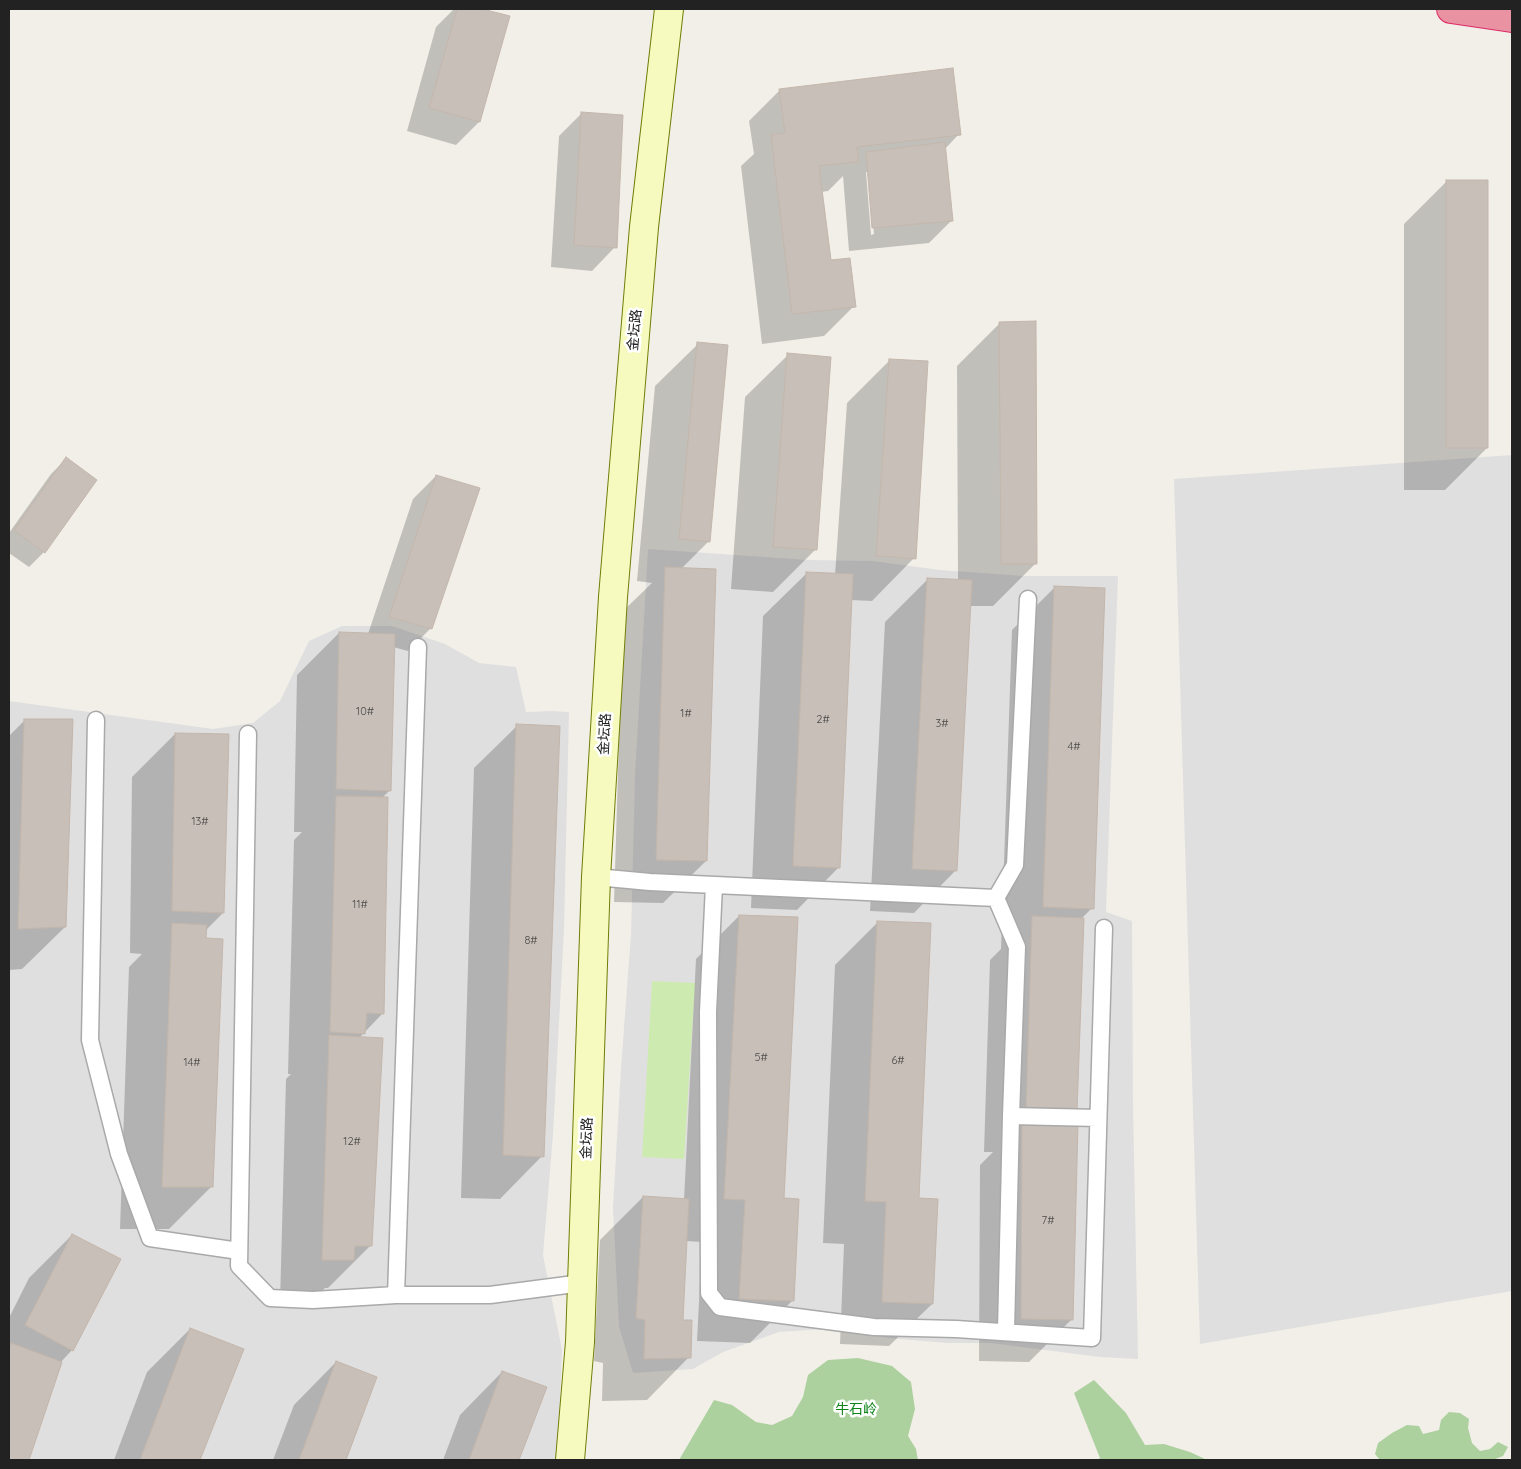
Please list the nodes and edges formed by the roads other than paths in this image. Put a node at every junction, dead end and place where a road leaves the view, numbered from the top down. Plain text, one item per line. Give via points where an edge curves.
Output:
1 (669, 9) edge
2 (1452, 9) edge
3 (1512, 18) edge
4 (1028, 599) dead end
5 (418, 647) dead end
6 (96, 720) dead end
7 (248, 734) dead end
8 (596, 878) junction
9 (714, 885) junction
10 (996, 898) junction
11 (1104, 928) dead end
12 (1011, 1116) junction
13 (1098, 1118) junction
14 (239, 1251) junction
15 (582, 1283) junction
16 (396, 1296) junction
17 (1006, 1332) junction
18 (570, 1460) edge

1 - 8 main road, 金坛路 via 641,266 613,597
2 - 3 highway
4 - 10 lane via 1015,865
5 - 16 lane
6 - 14 lane via 90,1040 119,1154 150,1238
7 - 14 lane
8 - 9 lane
8 - 15 main road, 金坛路
9 - 10 lane
9 - 17 lane via 708,1012 709,1293 720,1307 874,1327
10 - 12 lane via 1017,947
11 - 13 lane
12 - 13 lane
12 - 17 lane
13 - 17 lane via 1092,1338
14 - 16 lane via 239,1266 270,1298 313,1300
15 - 16 lane via 490,1295
15 - 18 main road, 金坛路

